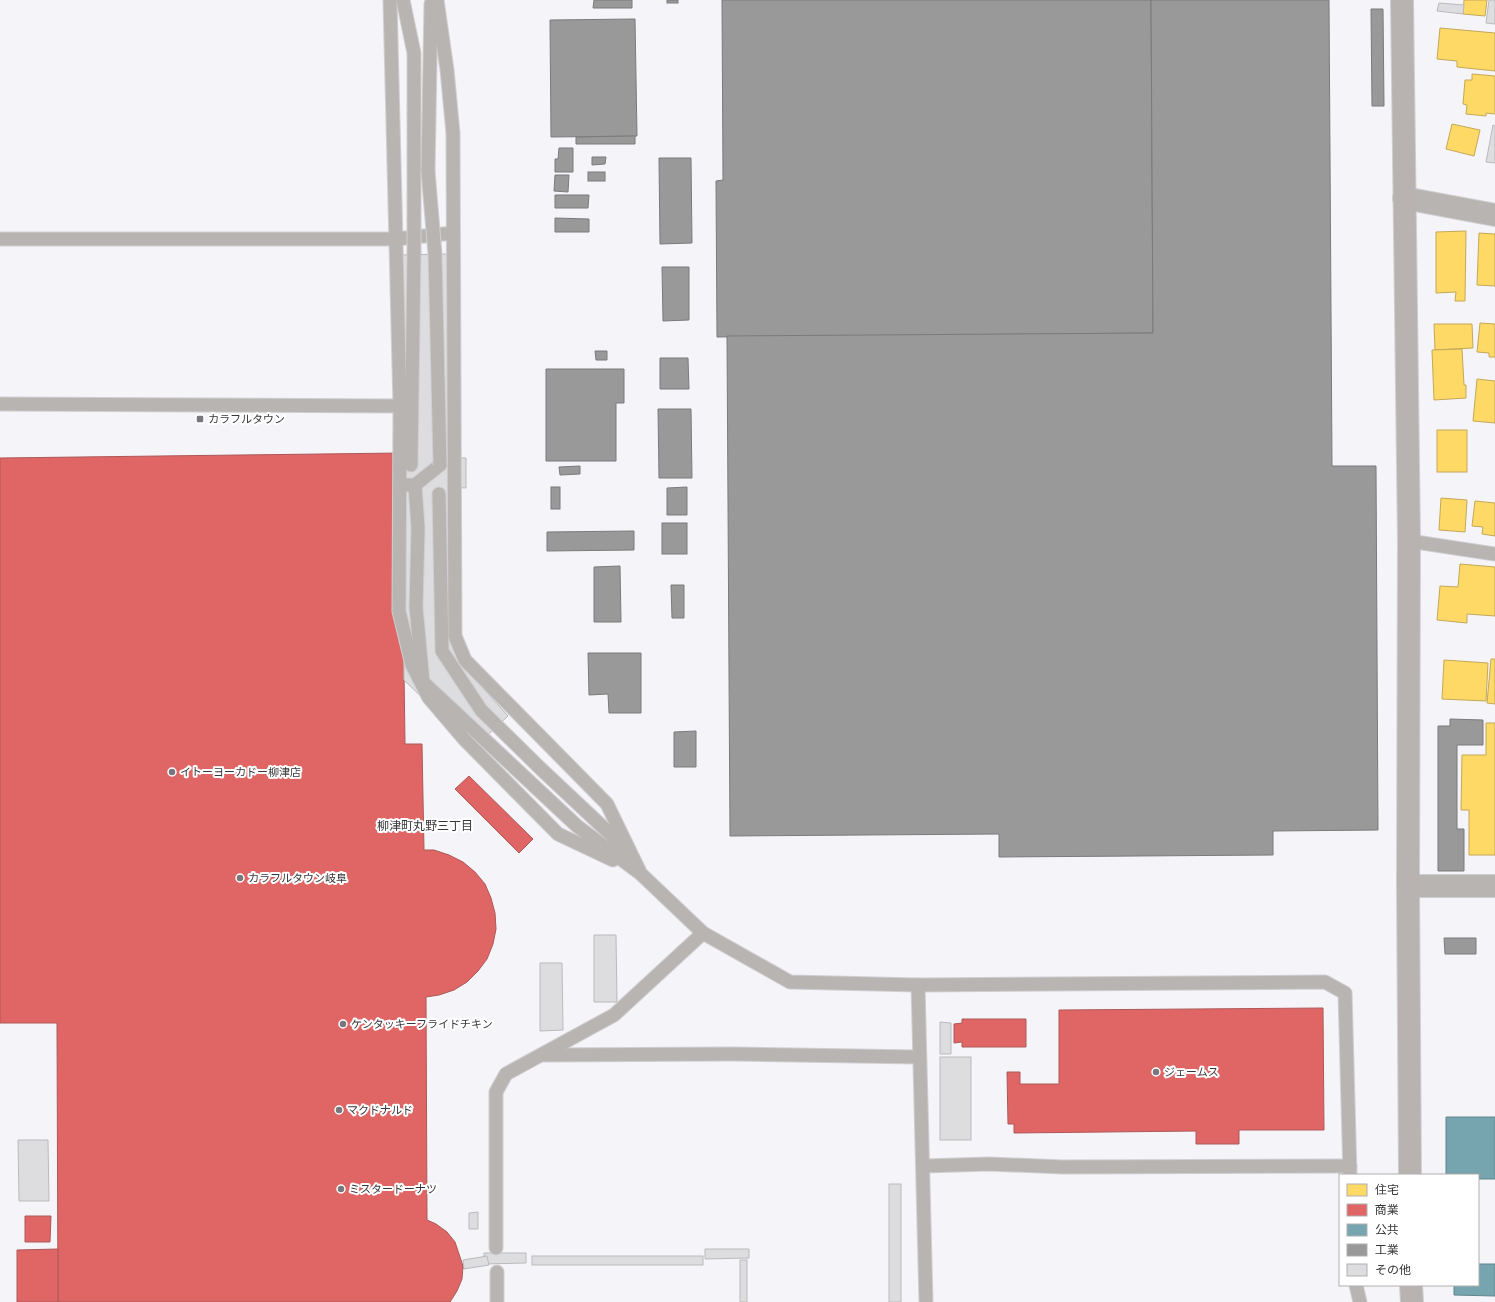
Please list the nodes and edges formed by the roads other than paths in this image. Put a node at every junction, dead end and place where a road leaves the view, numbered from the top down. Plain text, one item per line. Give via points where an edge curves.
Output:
1 (390, 0) edge
2 (403, 0) edge
3 (431, 0) edge
4 (436, 0) edge
5 (1402, 0) edge
6 (1404, 198) junction
7 (1495, 215) edge
8 (453, 233) junction
9 (0, 239) edge
10 (396, 239) junction
11 (0, 404) edge
12 (400, 406) junction
13 (411, 464) dead end
14 (401, 485) dead end
15 (415, 485) junction
16 (439, 494) dead end
17 (1409, 541) junction
18 (1495, 554) edge
19 (630, 852) junction
20 (641, 874) junction
21 (1408, 886) junction
22 (1495, 886) edge
23 (703, 933) junction
24 (918, 985) junction
25 (542, 1055) junction
26 (919, 1057) junction
27 (924, 1166) junction
28 (1350, 1170) edge
29 (1410, 1174) edge
30 (496, 1248) dead end
31 (497, 1272) dead end
32 (1351, 1286) edge
33 (1356, 1286) edge
34 (1411, 1286) edge
35 (497, 1302) edge
36 (926, 1302) edge
37 (1350, 1302) edge
38 (1360, 1302) edge
39 (1412, 1302) edge

1 - 10 lane
2 - 13 lane, bridge via 414,53
3 - 15 lane, bridge via 428,170 436,254 440,465
4 - 8 lane via 447,70 453,133
5 - 6 street
6 - 7 street
6 - 17 street
8 - 10 lane
8 - 19 lane via 455,636 466,660 607,804
9 - 10 lane
10 - 12 lane
11 - 12 lane
12 - 20 lane via 399,611 412,665 429,698 464,739 558,834
14 - 15 lane
15 - 20 lane via 418,528 416,607 423,682 577,826
16 - 19 lane via 442,651 481,710
17 - 18 lane
17 - 21 street
19 - 20 lane
20 - 23 lane
21 - 22 street
21 - 29 street
23 - 24 lane via 790,982
23 - 25 lane via 614,1015
24 - 26 lane
24 - 28 lane via 1325,982 1345,993
25 - 26 lane via 733,1054
25 - 30 lane via 506,1074 496,1092
26 - 27 lane
27 - 28 lane via 989,1164
27 - 36 lane
31 - 35 lane
32 - 37 lane
33 - 38 lane
34 - 39 street

